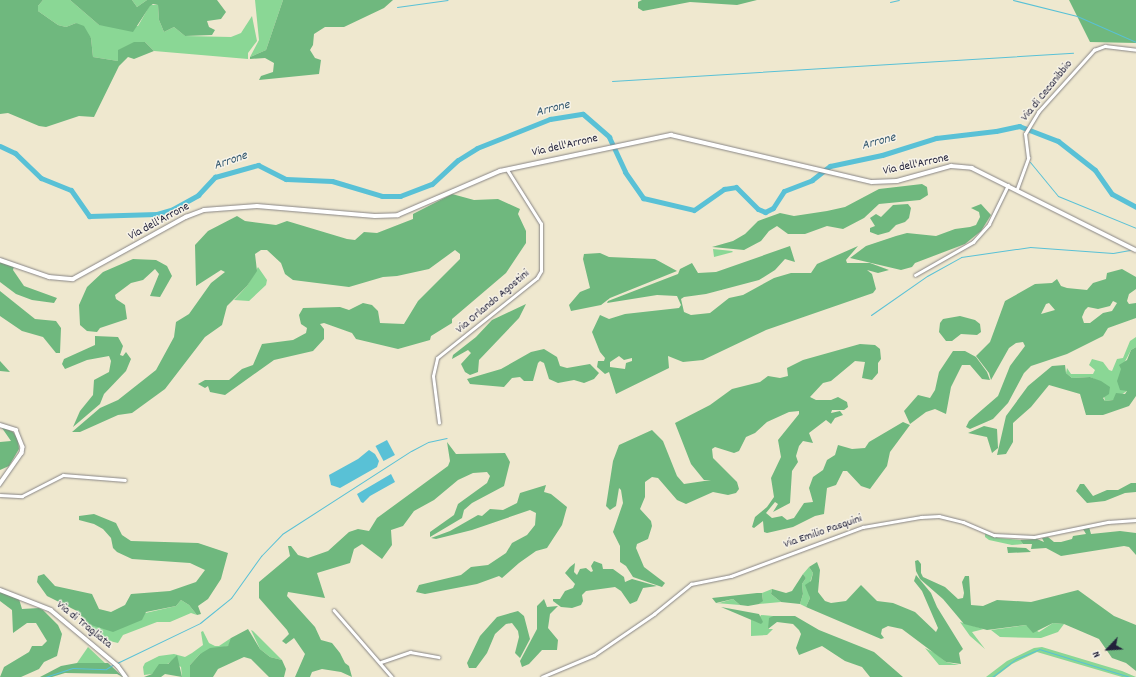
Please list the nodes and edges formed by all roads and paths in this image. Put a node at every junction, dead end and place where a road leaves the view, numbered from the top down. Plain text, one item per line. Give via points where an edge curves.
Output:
1 (1136, 50) edge
2 (507, 170) junction
3 (1008, 185) junction
4 (1017, 189) junction
5 (1135, 250) edge
6 (0, 260) edge
7 (915, 275) dead end
8 (438, 423) dead end
9 (0, 425) edge
10 (125, 480) dead end
11 (0, 485) edge
12 (0, 495) edge
13 (1136, 520) edge
14 (0, 590) edge
15 (334, 610) dead end
16 (439, 657) dead end
17 (381, 662) junction
18 (126, 677) edge
19 (392, 677) edge
20 (542, 677) edge

1 - 4 street, Via di Cecanibbio via 1105,46 1091,52 1030,124 1026,132 1027,160
2 - 3 street, Via dell'Arrone via 661,135 680,135 863,181 884,183 951,166 966,166
2 - 6 street, Via dell'Arrone via 475,180 413,210 395,215 375,216 257,206 204,210 188,216 71,279 49,277
2 - 8 street, Via Orlando Agostini via 541,224 541,271 537,278 437,358 433,376
3 - 4 street, Via dell'Arrone
3 - 7 street via 989,224 973,242
4 - 5 street, Via dell'Arrone
9 - 11 street via 16,430 23,447 22,453
10 - 12 street via 63,474 22,496
13 - 20 street, Via Emilio Pasquini via 1108,522 1034,537 994,535 963,522 939,516 855,529 733,575 691,584 654,614 594,655
14 - 18 street, Via di Tragliata via 51,610 117,665
15 - 17 street
16 - 17 street via 410,652
17 - 19 street

